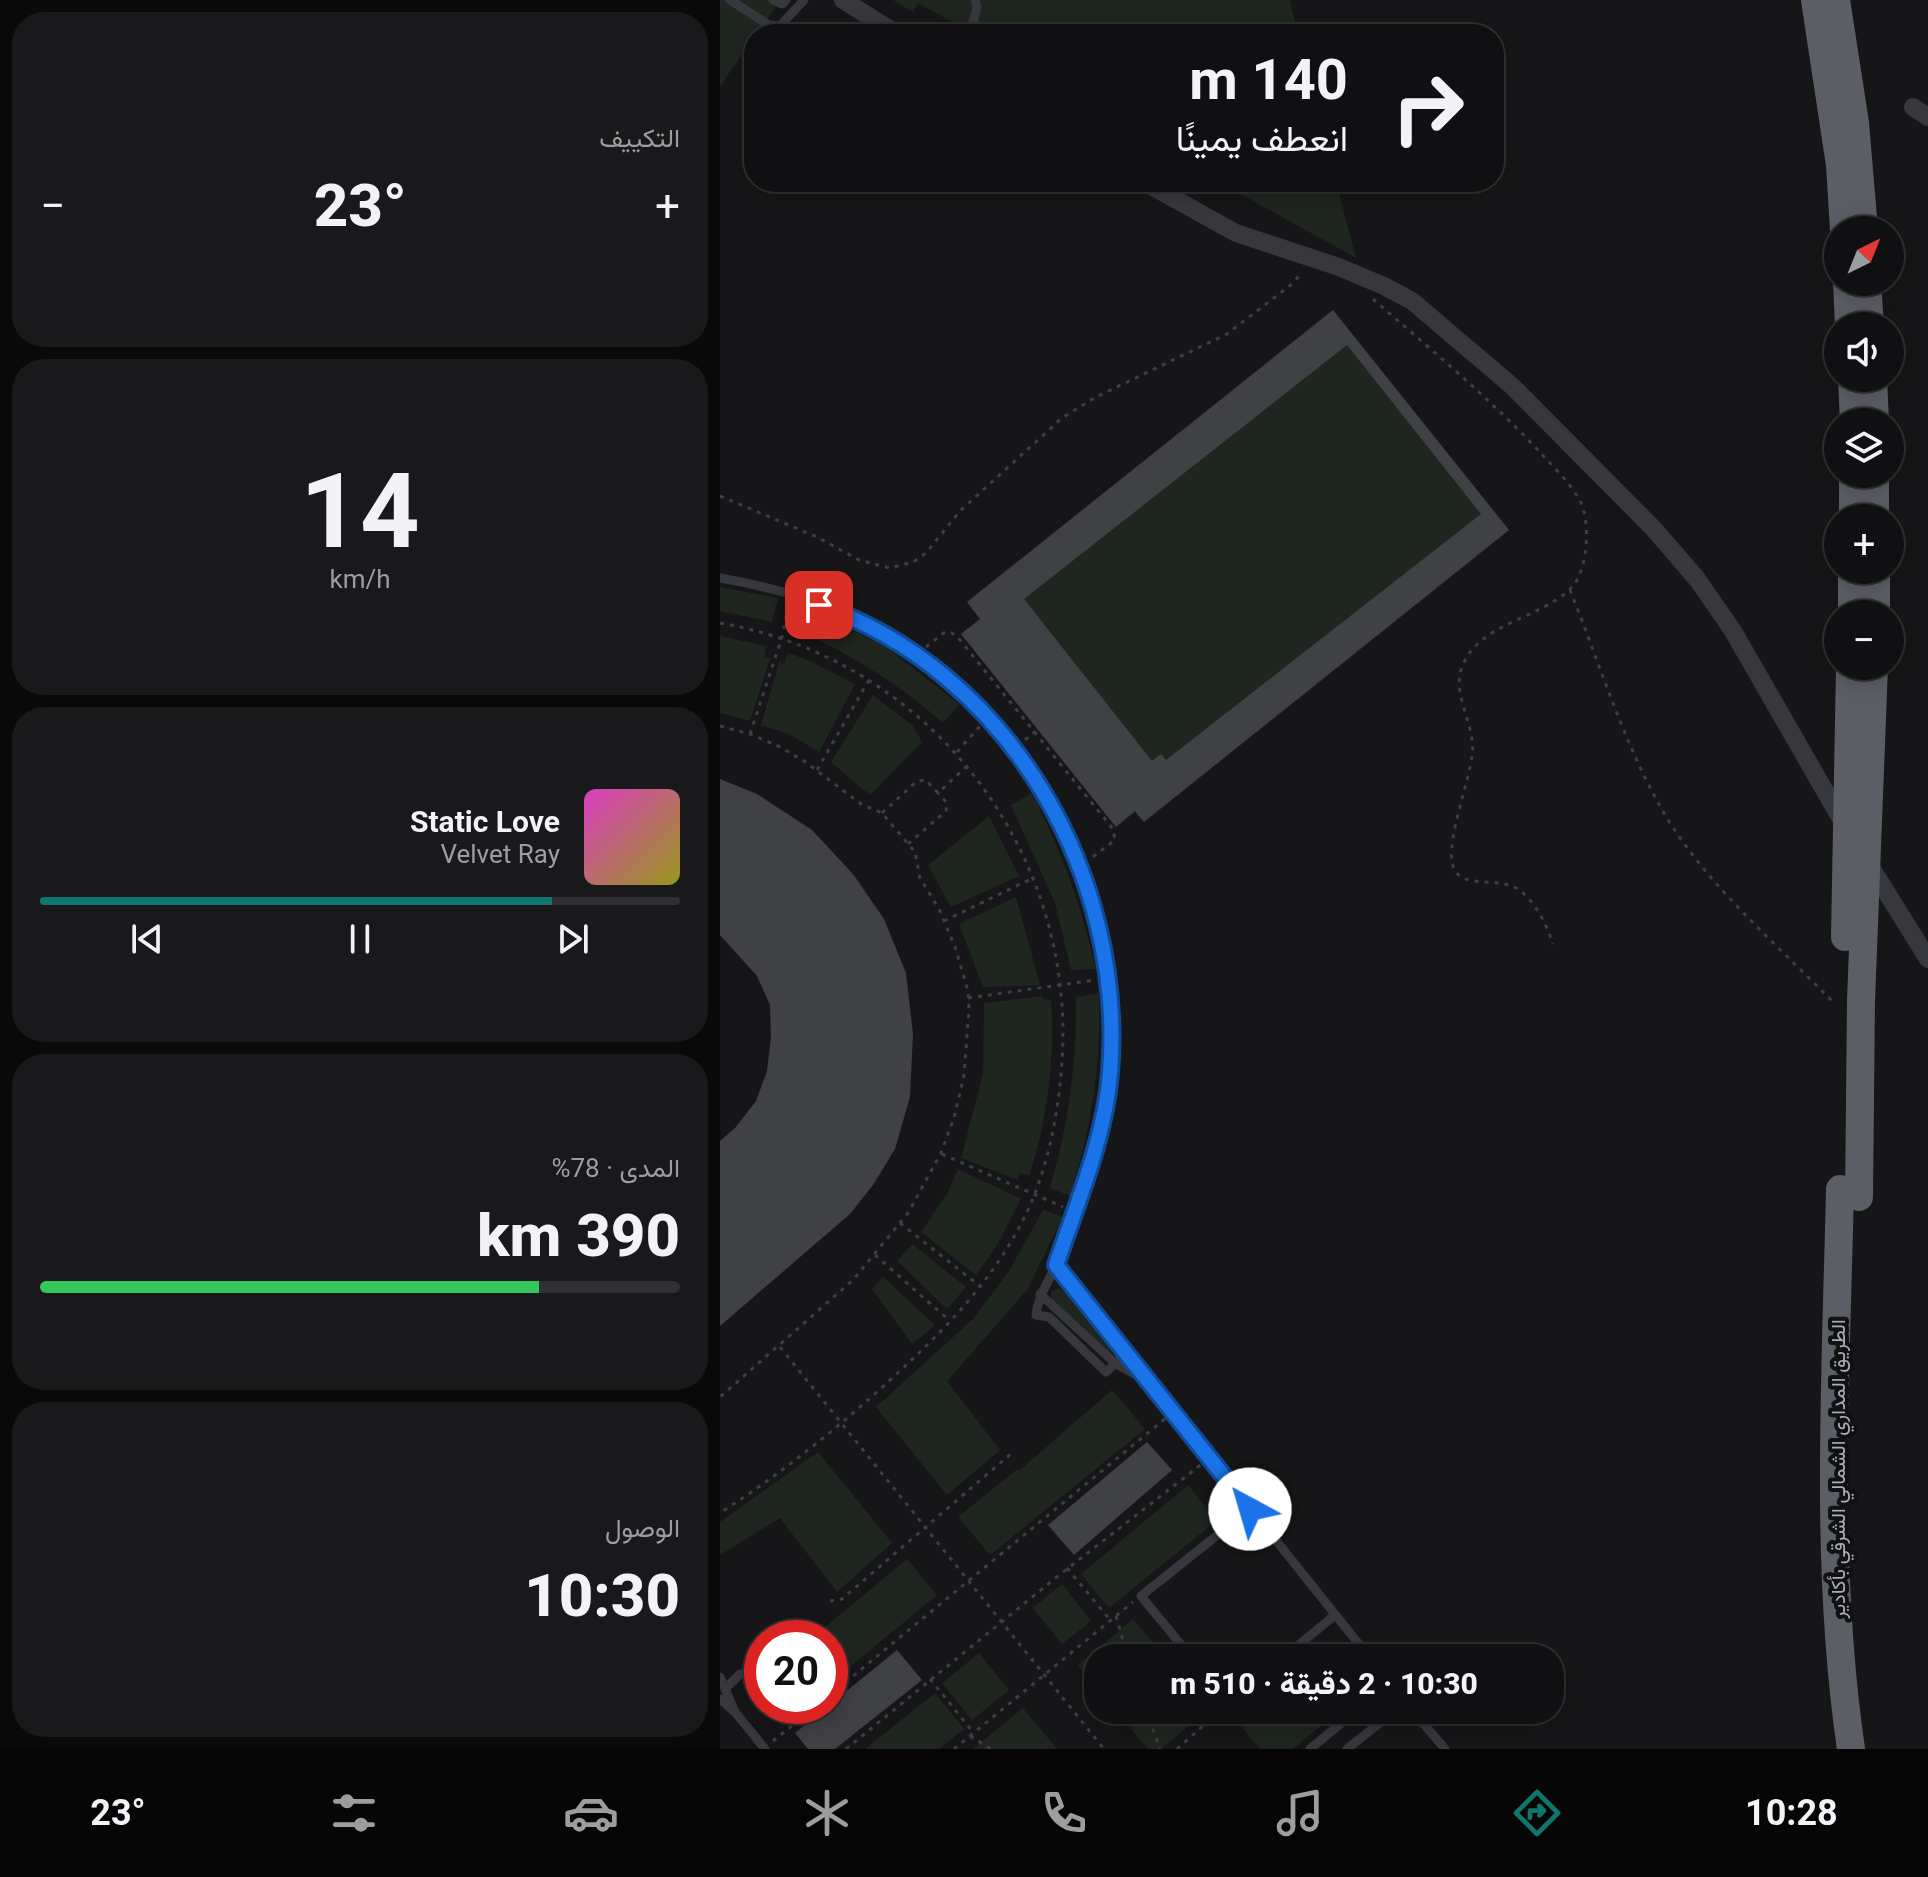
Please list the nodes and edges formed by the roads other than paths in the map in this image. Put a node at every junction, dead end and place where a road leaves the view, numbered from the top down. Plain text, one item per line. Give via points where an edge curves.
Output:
1 (730, 0) edge
2 (773, 0) edge
3 (786, 0) edge
4 (804, 0) edge
5 (843, 0) edge
6 (975, 0) edge
7 (1815, 0) edge
8 (1836, 0) edge
9 (767, 24) edge
10 (782, 24) edge
11 (881, 24) edge
12 (973, 24) edge
13 (1162, 192) edge
14 (1843, 216) edge
15 (1863, 216) edge
16 (720, 578) edge
17 (1850, 680) edge
18 (1873, 680) edge
19 (1928, 959) edge
20 (1849, 1193) junction
21 (1056, 1265) junction
22 (1040, 1294) junction
23 (1126, 1354) junction
24 (1116, 1364) junction
25 (1146, 1379) junction
26 (1250, 1509) junction
27 (1335, 1615) junction
28 (1180, 1644) edge
29 (1300, 1644) edge
30 (1359, 1644) edge
31 (740, 1674) dead end
32 (720, 1677) edge
33 (726, 1688) junction
34 (720, 1699) edge
35 (735, 1712) junction
36 (1340, 1724) edge
37 (1378, 1724) edge
38 (1424, 1724) edge
39 (765, 1749) edge
40 (1310, 1749) edge
41 (1347, 1749) edge
42 (1445, 1749) edge
43 (1851, 1749) edge
44 (1870, 1749) edge

1 - 9 lane
2 - 3 lane
4 - 10 lane
5 - 11 street
6 - 12 lane
7 - 14 highway
8 - 15 highway
13 - 19 street via 1236,233 1363,276 1412,301 1512,386 1675,552 1733,631 1825,794
16 - 21 lane via 847,614 916,654 1016,747 1053,809 1080,867 1096,920 1107,978 1110,1075 1095,1149
17 - 20 highway, bridge
18 - 20 highway, bridge
20 - 43 highway, الطريق المداري الشمالي الشرقي بأكادير via 1835,1580
20 - 44 highway, الطريق المداري الشمالي الشرقي بأكادير via 1854,1579
21 - 22 lane
21 - 23 lane
22 - 24 lane
22 - 24 lane via 1036,1315 1049,1317 1106,1372
23 - 24 lane
23 - 25 lane
24 - 25 lane
25 - 26 lane
26 - 27 lane
26 - 28 lane via 1141,1596
27 - 29 lane
27 - 30 lane
31 - 33 lane
32 - 33 lane
33 - 35 lane
34 - 35 lane
35 - 39 lane
36 - 40 lane
37 - 41 lane
38 - 42 lane

